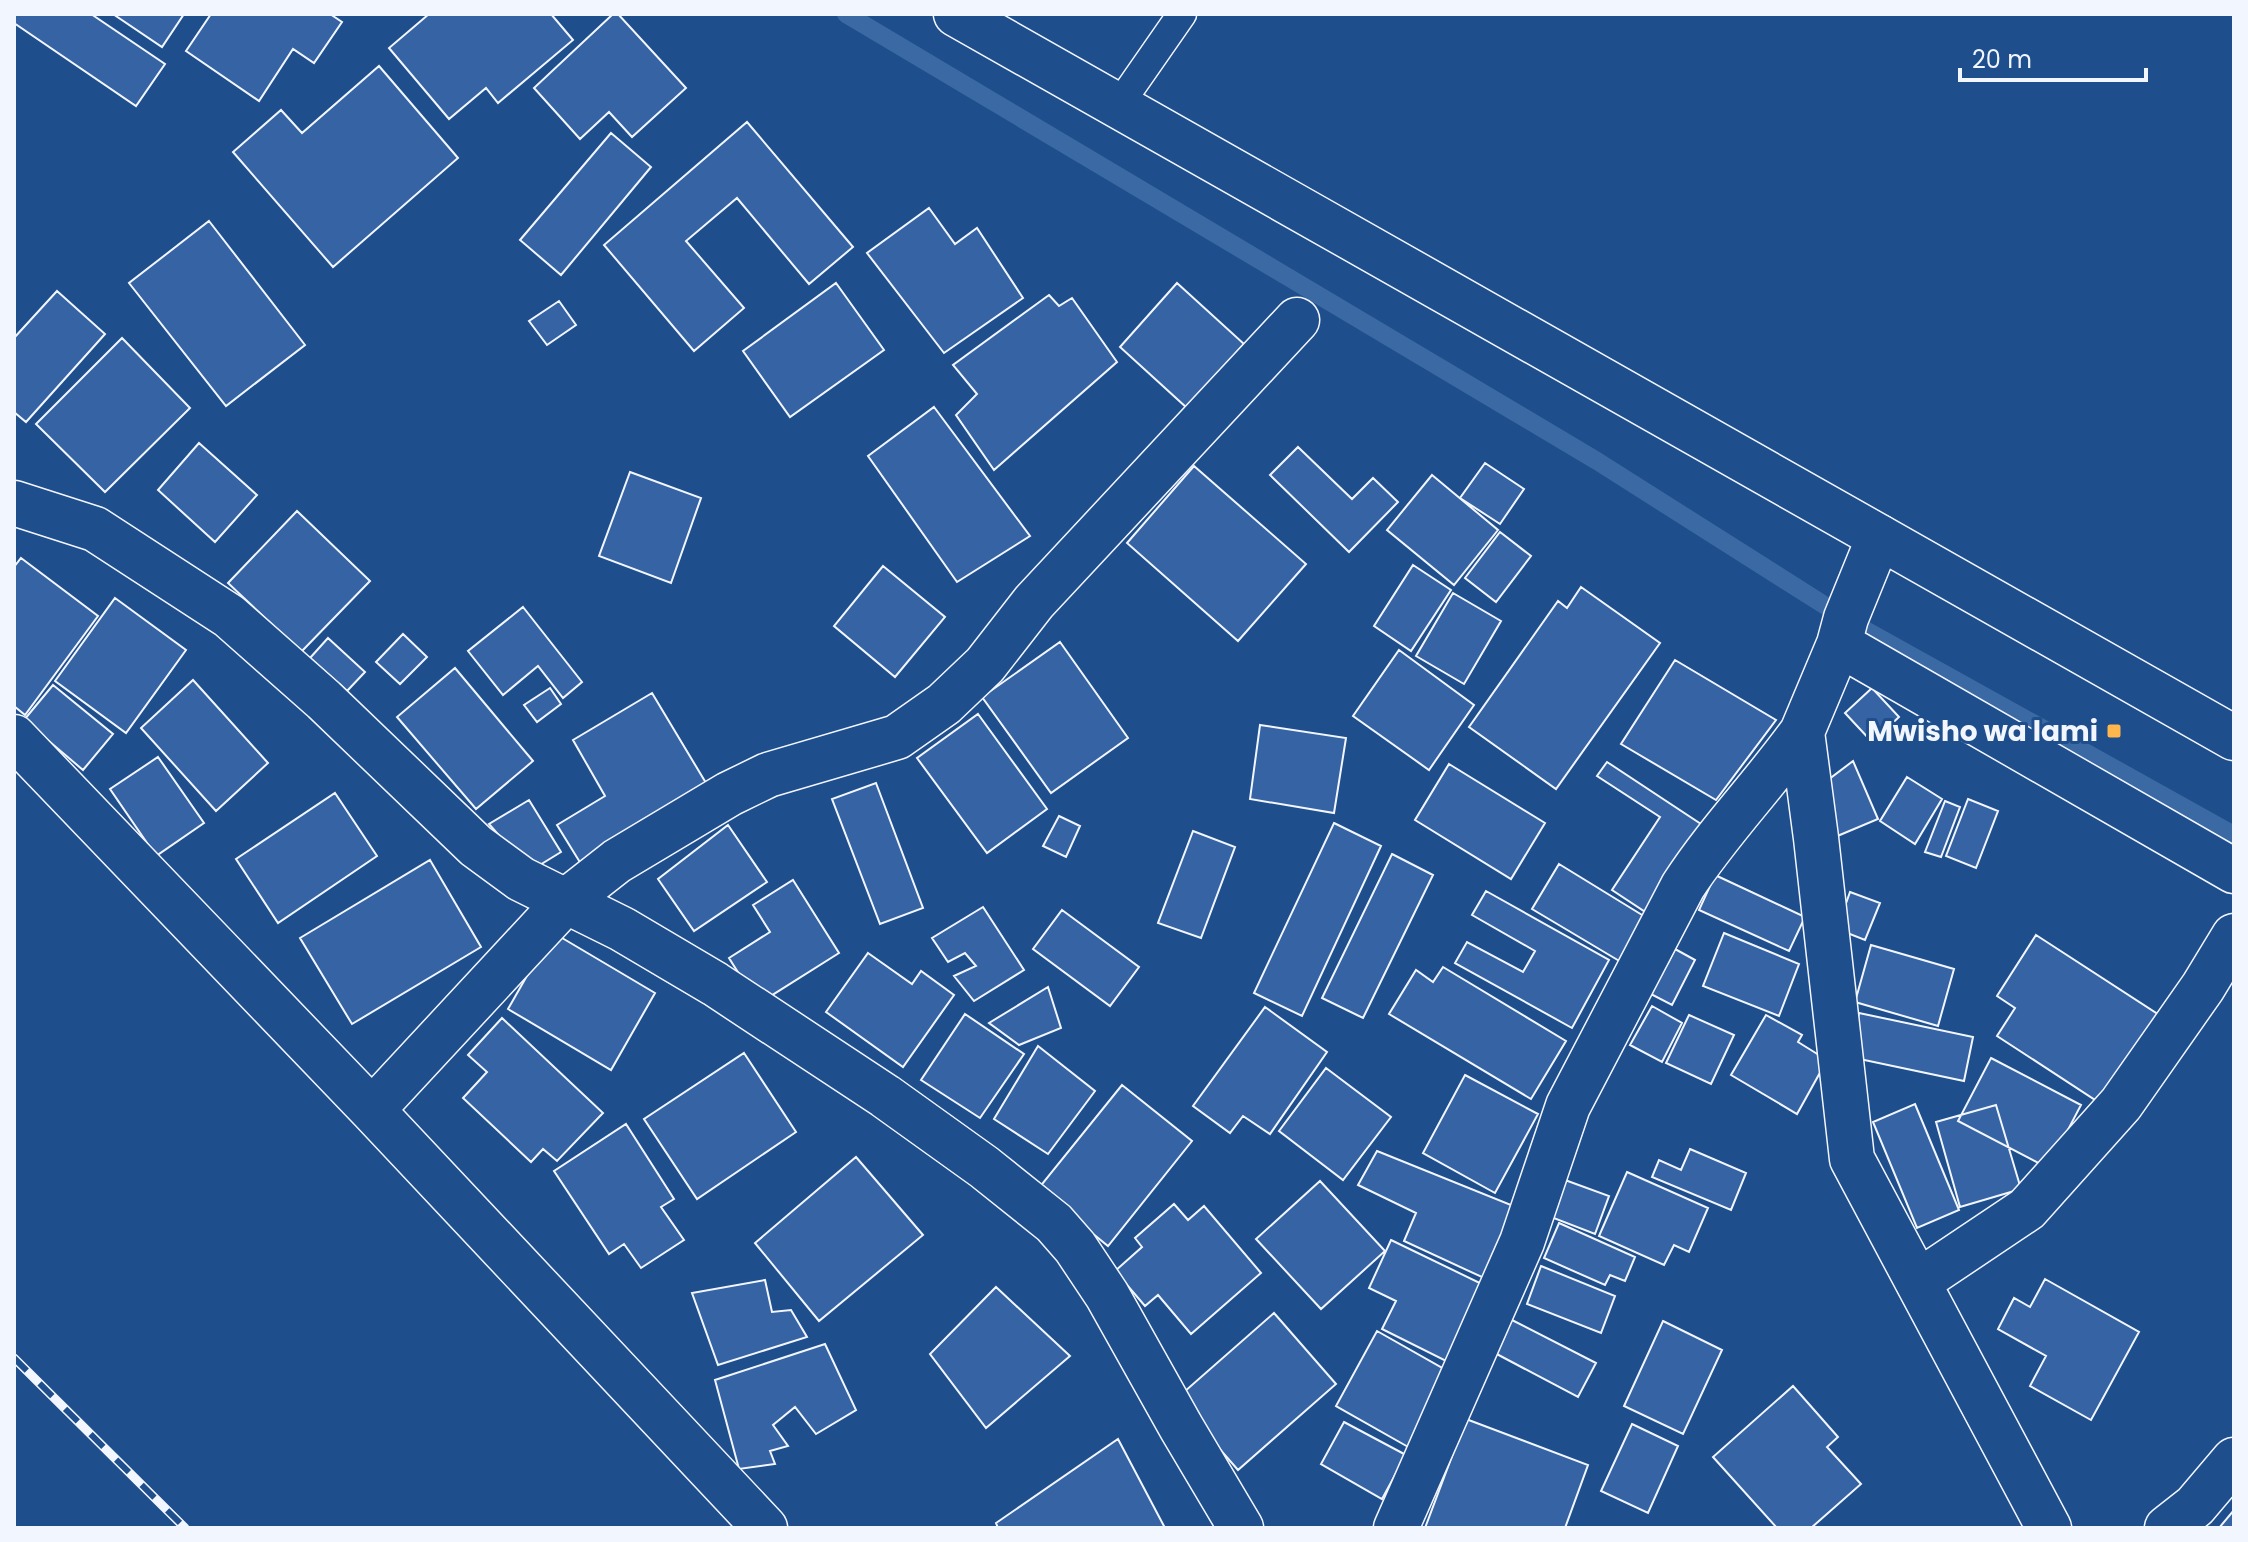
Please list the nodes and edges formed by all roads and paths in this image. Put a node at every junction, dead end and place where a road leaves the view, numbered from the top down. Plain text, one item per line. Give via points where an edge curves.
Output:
1 (956, 14) edge
2 (1182, 14) edge
3 (1118, 106) junction
4 (1297, 320) dead end
5 (14, 503) edge
6 (1879, 537) junction
7 (1839, 644) junction
8 (1802, 732) junction
9 (14, 737) edge
10 (2234, 738) edge
11 (2234, 871) edge
12 (566, 901) junction
13 (2234, 936) edge
14 (372, 1110) junction
15 (1918, 1282) junction
16 (2234, 1460) edge
17 (765, 1528) edge
18 (1241, 1528) edge
19 (1396, 1528) edge
20 (2049, 1528) edge
21 (2167, 1528) edge

1 - 3 street
2 - 3 lane
3 - 6 street
4 - 12 street via 944,704 897,737 768,775 729,794 617,861
5 - 12 street via 95,529 229,616 476,846 521,879
6 - 7 street
6 - 10 street
7 - 8 street
7 - 11 street
8 - 15 street via 1852,1159
8 - 19 street via 1683,886 1568,1106 1522,1242
9 - 14 street
12 - 14 street
12 - 18 street via 715,984 885,1096 1054,1223 1107,1295
13 - 15 street via 2121,1104 2027,1209
14 - 17 street
15 - 20 street
16 - 21 street via 2195,1506

